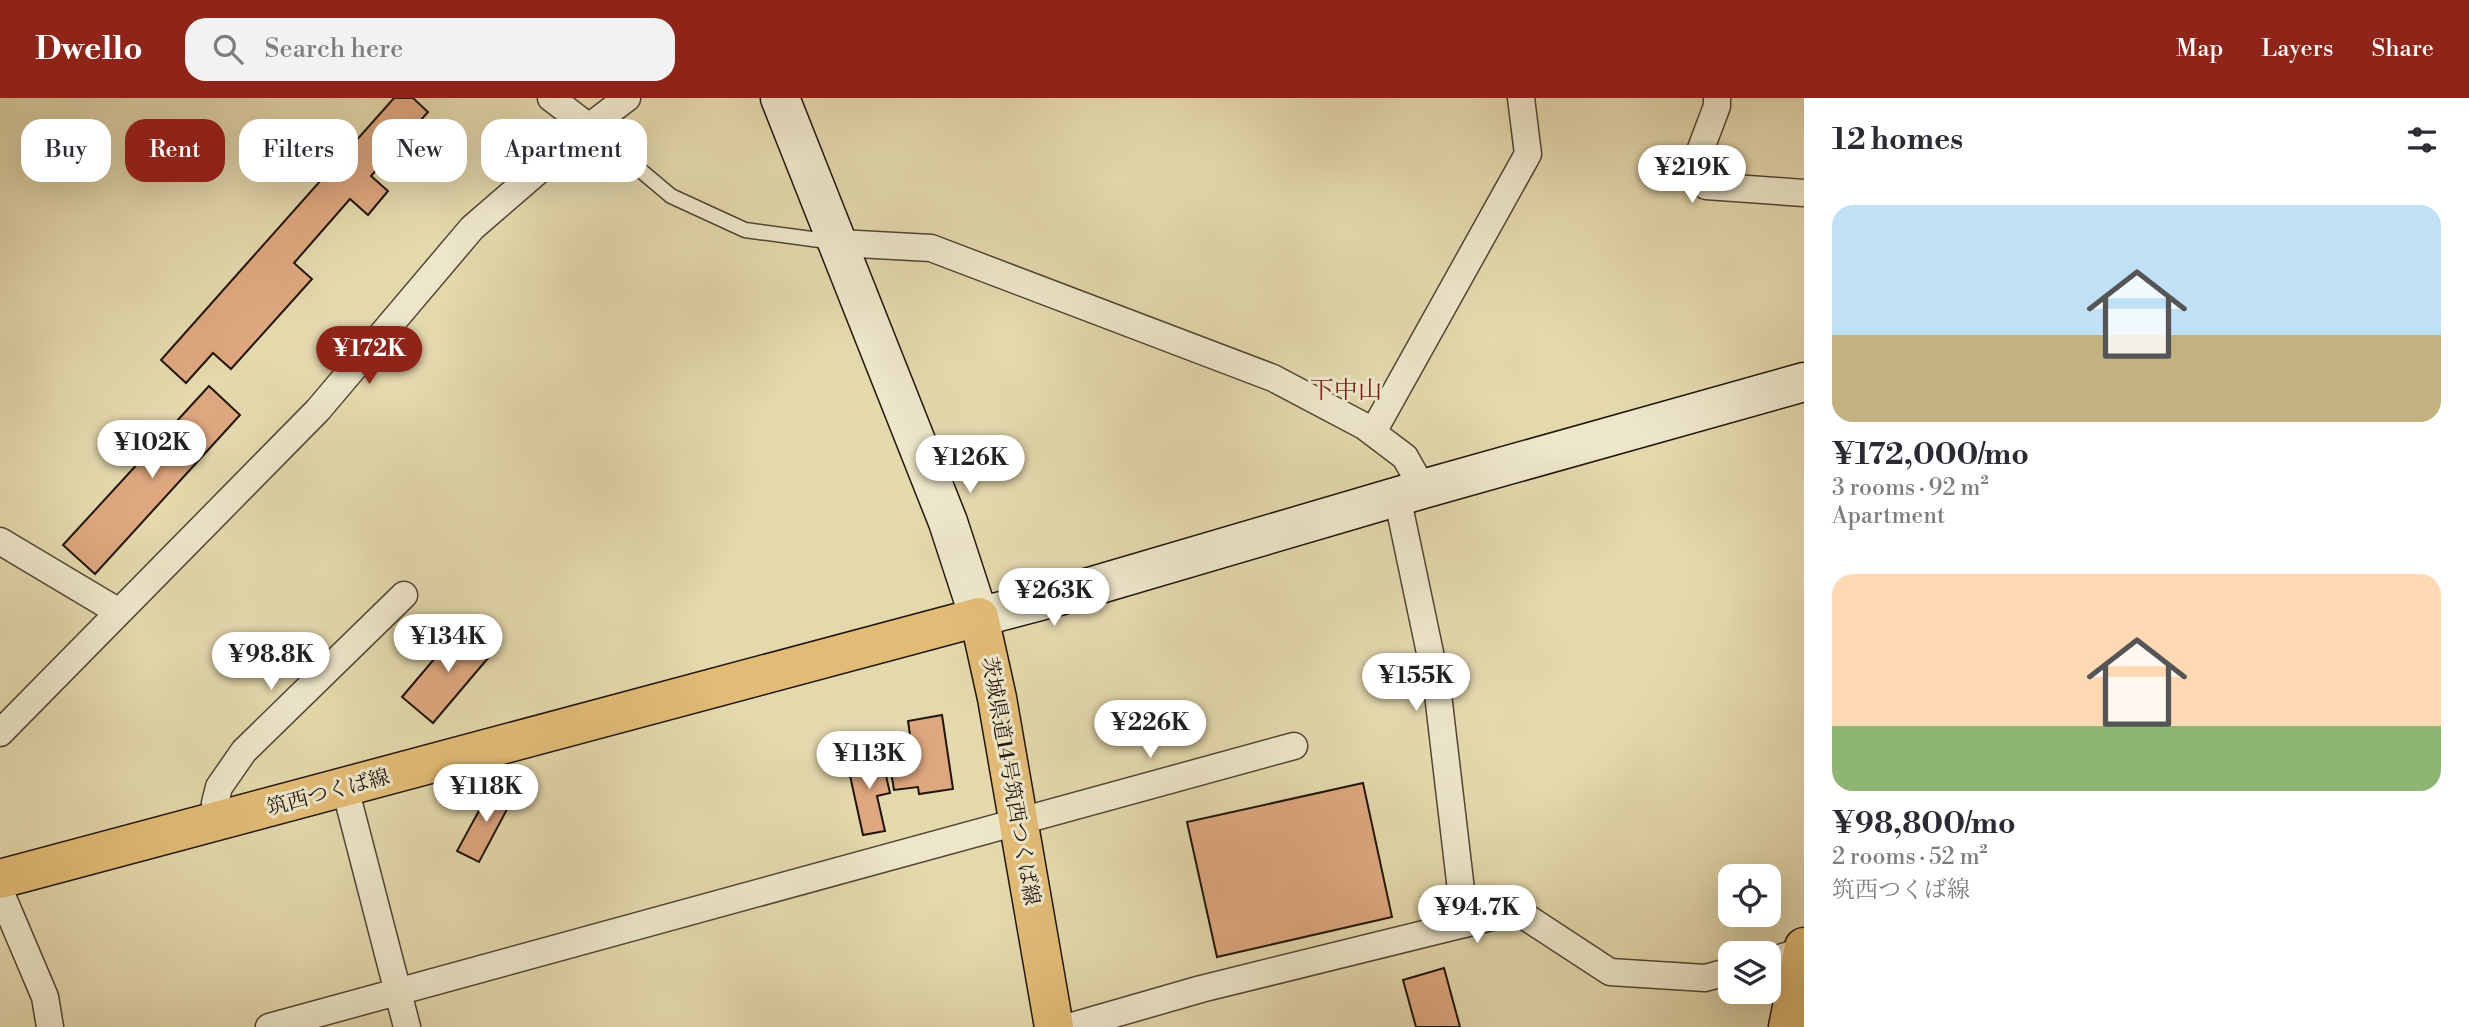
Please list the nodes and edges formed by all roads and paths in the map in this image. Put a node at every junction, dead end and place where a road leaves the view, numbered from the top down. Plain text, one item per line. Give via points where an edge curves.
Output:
1 (551, 98) edge
2 (627, 98) edge
3 (1521, 98) edge
4 (1717, 98) edge
5 (788, 104) edge
6 (579, 119) edge
7 (599, 119) edge
8 (647, 177) edge
9 (525, 182) edge
10 (1804, 193) edge
11 (839, 243) junction
12 (1804, 382) edge
13 (1373, 432) junction
14 (1410, 493) junction
15 (0, 541) edge
16 (404, 595) dead end
17 (119, 612) junction
18 (979, 617) junction
19 (0, 733) edge
20 (1294, 746) dead end
21 (345, 788) junction
22 (220, 821) junction
23 (1018, 821) junction
24 (0, 879) edge
25 (0, 891) edge
26 (1465, 924) junction
27 (1795, 953) edge
28 (1718, 974) edge
29 (397, 991) junction
30 (50, 1027) edge
31 (269, 1027) edge
32 (407, 1027) edge
33 (1054, 1027) edge
34 (1069, 1027) edge
35 (1788, 1027) edge

1 - 6 street
2 - 7 street
3 - 13 street via 1528,154
4 - 10 street via 1700,151 1706,186
5 - 11 street
8 - 11 lane via 671,197 745,230
9 - 17 street via 472,228 318,410
11 - 13 street via 931,248 1273,378
11 - 18 street via 948,522
12 - 14 street
13 - 14 street via 1405,457
14 - 18 street
14 - 26 street
15 - 17 street
16 - 22 street via 244,751 219,787 215,803
17 - 19 street
18 - 21 main road, 筑西つくば線
18 - 23 main road, 茨城県道14号筑西つくば線
20 - 23 street
21 - 22 main road, 筑西つくば線
21 - 29 street
22 - 24 main road, 筑西つくば線
23 - 29 street
23 - 33 main road, 茨城県道14号筑西つくば線
25 - 30 street via 45,997
26 - 28 street via 1517,911 1610,972 1705,978
26 - 34 street via 1200,989
27 - 35 main road
29 - 31 street
29 - 32 street

